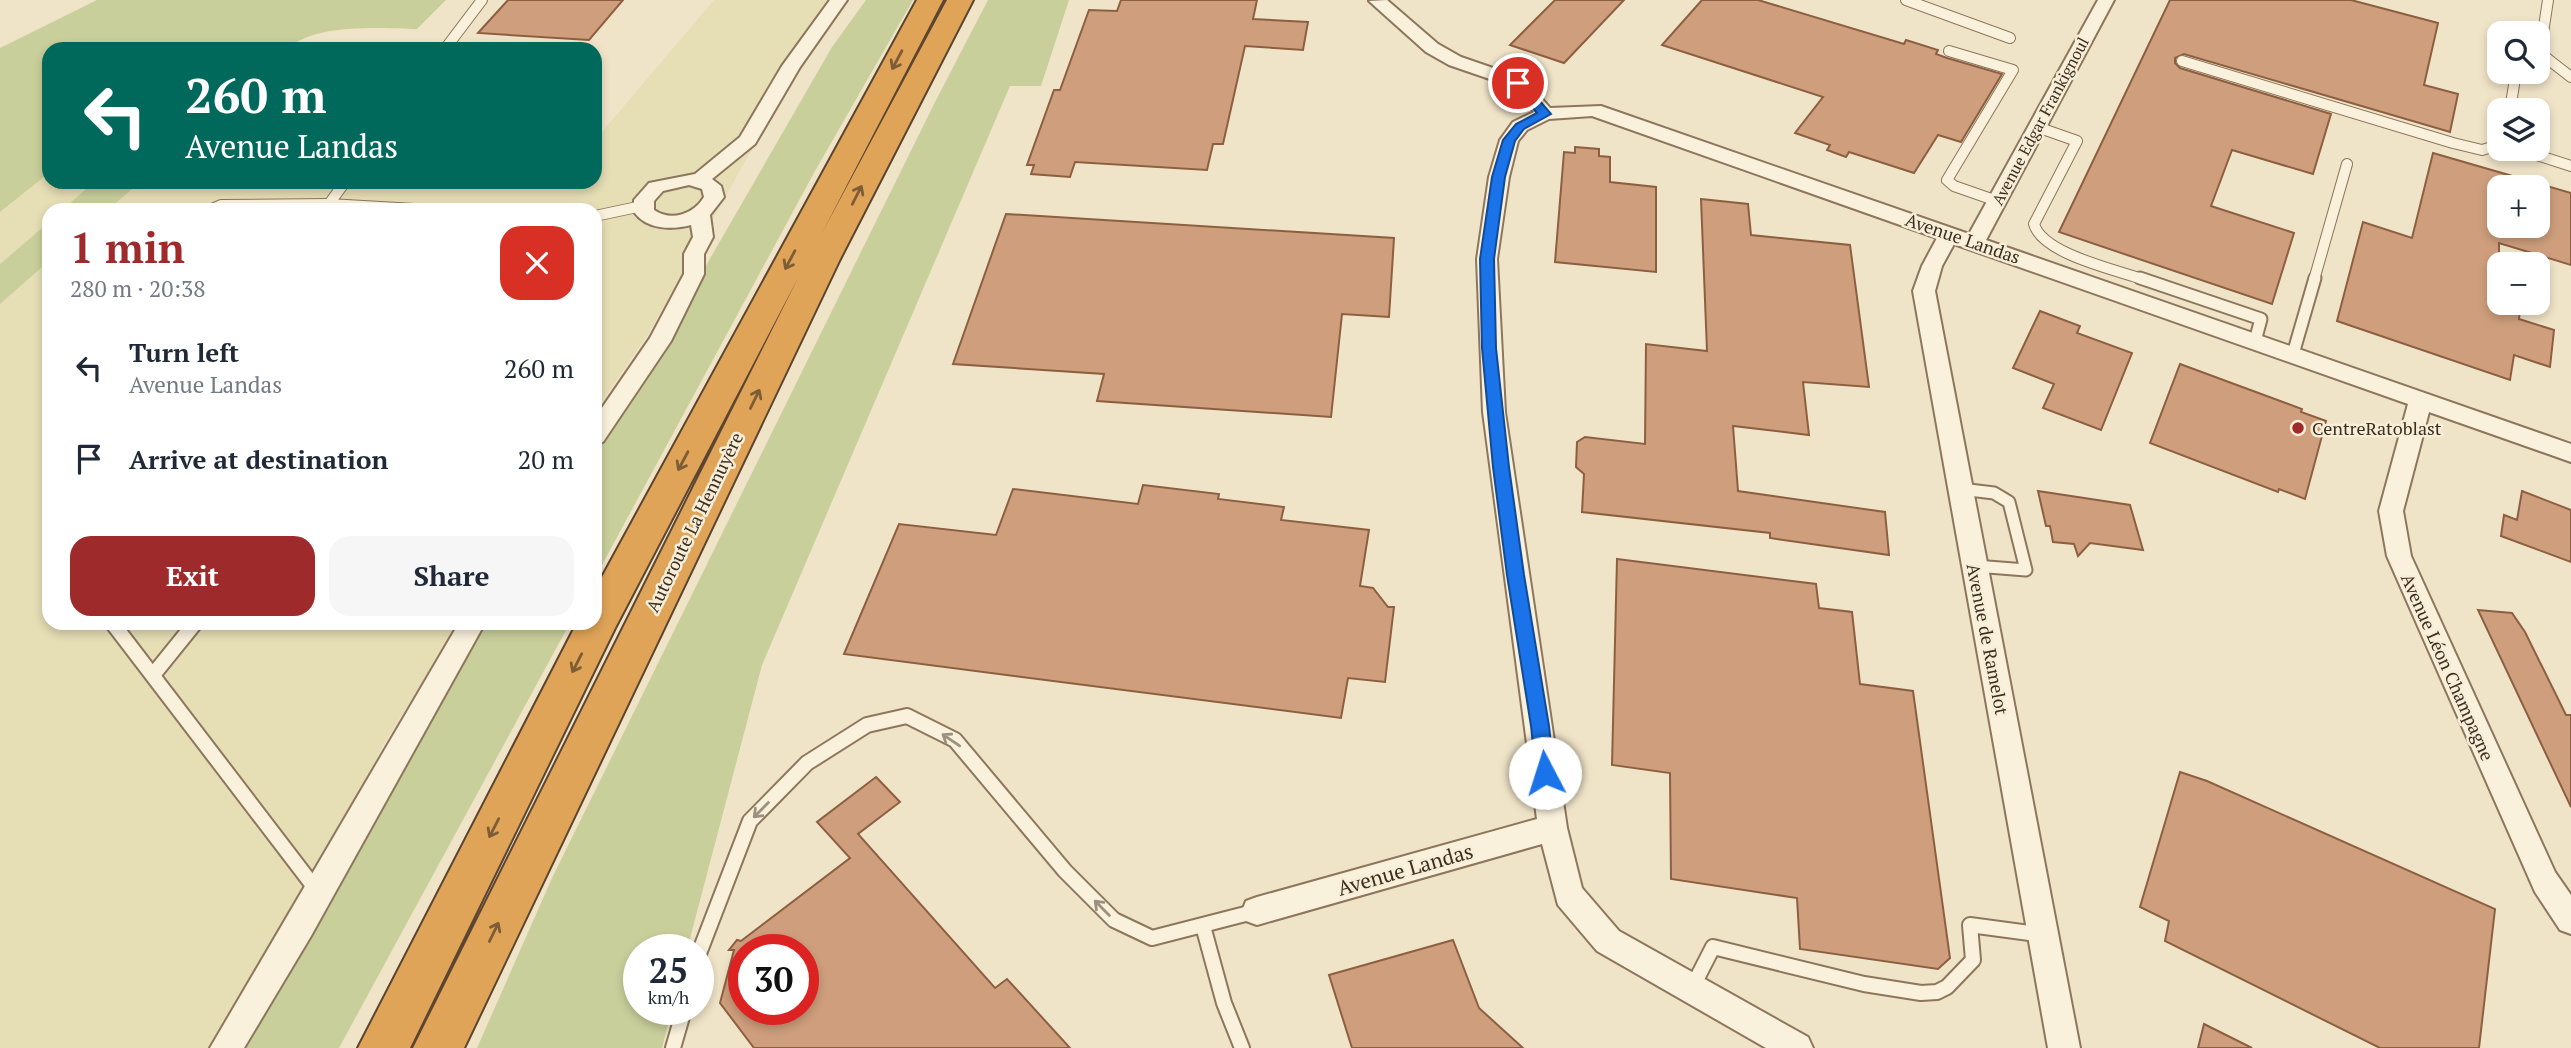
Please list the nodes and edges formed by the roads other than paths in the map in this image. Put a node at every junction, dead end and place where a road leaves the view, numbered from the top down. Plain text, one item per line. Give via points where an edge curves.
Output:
1 (482, 0) edge
2 (839, 0) edge
3 (930, 0) edge
4 (960, 0) edge
5 (1906, 0) edge
6 (2106, 0) edge
7 (2548, 0) edge
8 (1378, 1) edge
9 (2544, 21) edge
10 (2010, 38) dead end
11 (450, 42) edge
12 (1949, 51) dead end
13 (2182, 61) dead end
14 (2550, 62) edge
15 (2571, 77) edge
16 (1545, 114) junction
17 (2037, 127) junction
18 (2487, 149) edge
19 (2550, 159) edge
20 (2347, 164) dead end
21 (2571, 166) edge
22 (699, 180) junction
23 (1997, 201) junction
24 (642, 206) junction
25 (700, 214) junction
26 (602, 215) edge
27 (1950, 234) junction
28 (1975, 242) junction
29 (2255, 341) junction
30 (2293, 354) junction
31 (2421, 399) junction
32 (602, 426) edge
33 (2571, 453) edge
34 (1961, 489) junction
35 (1975, 566) junction
36 (602, 615) edge
37 (118, 630) edge
38 (189, 630) edge
39 (468, 630) edge
40 (594, 630) edge
41 (153, 675) junction
42 (1553, 828) junction
43 (318, 892) junction
44 (1256, 911) joint
45 (2571, 920) edge
46 (1203, 926) junction
47 (706, 934) edge
48 (2045, 935) junction
49 (1162, 937) joint
50 (1692, 988) junction
51 (464, 993) junction
52 (680, 1025) edge
53 (384, 1044) edge
54 (226, 1048) edge
55 (438, 1048) edge
56 (451, 1048) edge
57 (673, 1048) edge
58 (1242, 1048) edge
59 (1797, 1048) edge
60 (2064, 1048) edge

1 - 11 lane
2 - 22 street via 791,66 748,140
3 -> 36 highway, Autoroute La Hennuyère
51 -> 4 highway, Autoroute La Hennuyère via 824,258
5 - 10 lane
6 - 17 street, Avenue Edgar Frankignoul
7 - 9 lane
8 - 16 street via 1432,48 1518,83
12 - 23 lane via 2013,70 1947,180
13 - 18 lane via 2453,143
14 - 15 lane
16 - 27 street, Avenue Landas via 1594,110
16 - 42 street via 1520,126 1509,140 1487,259 1494,412
17 - 23 street, Avenue Edgar Frankignoul
17 - 29 lane via 2077,141 2034,224 2044,241 2089,262 2261,319
19 - 21 lane
20 - 30 lane
22 - 24 street via 656,187
22 - 25 street via 714,191 712,203
23 - 28 street, Avenue Edgar Frankignoul
24 - 25 street via 649,217 667,222
24 - 26 lane
25 - 32 street via 703,237 694,254 694,274 660,341
27 - 28 street, Avenue Landas
27 - 34 street, Avenue de Ramelot via 1924,291
28 - 29 street, Avenue Landas
29 - 30 street, Avenue Landas
30 - 31 street, Avenue Landas
31 - 33 street, Avenue Landas
31 - 45 street, Avenue Léon Champagne via 2391,511 2399,556 2545,882
34 - 35 street, Avenue de Ramelot
34 - 35 lane via 1994,493 2009,502 2026,570
35 - 48 street, Avenue de Ramelot
37 - 41 lane
38 - 41 lane
39 - 43 street
40 -> 53 highway, Autoroute La Hennuyère
41 - 43 lane
42 - 44 street, Avenue Landas
42 - 50 street via 1569,895 1608,941
43 - 54 street
44 - 46 lane
46 - 49 lane
46 - 58 lane
49 -> 47 lane via 1152,938 1114,920 1065,871 955,740 907,716 867,725 807,763 750,821
48 - 50 lane via 1970,925 1973,960 1937,992 1902,992 1713,947
48 - 60 street, Avenue de Ramelot
50 - 59 street
51 - 55 highway, Autoroute La Hennuyère
51 - 56 highway
52 - 57 lane

